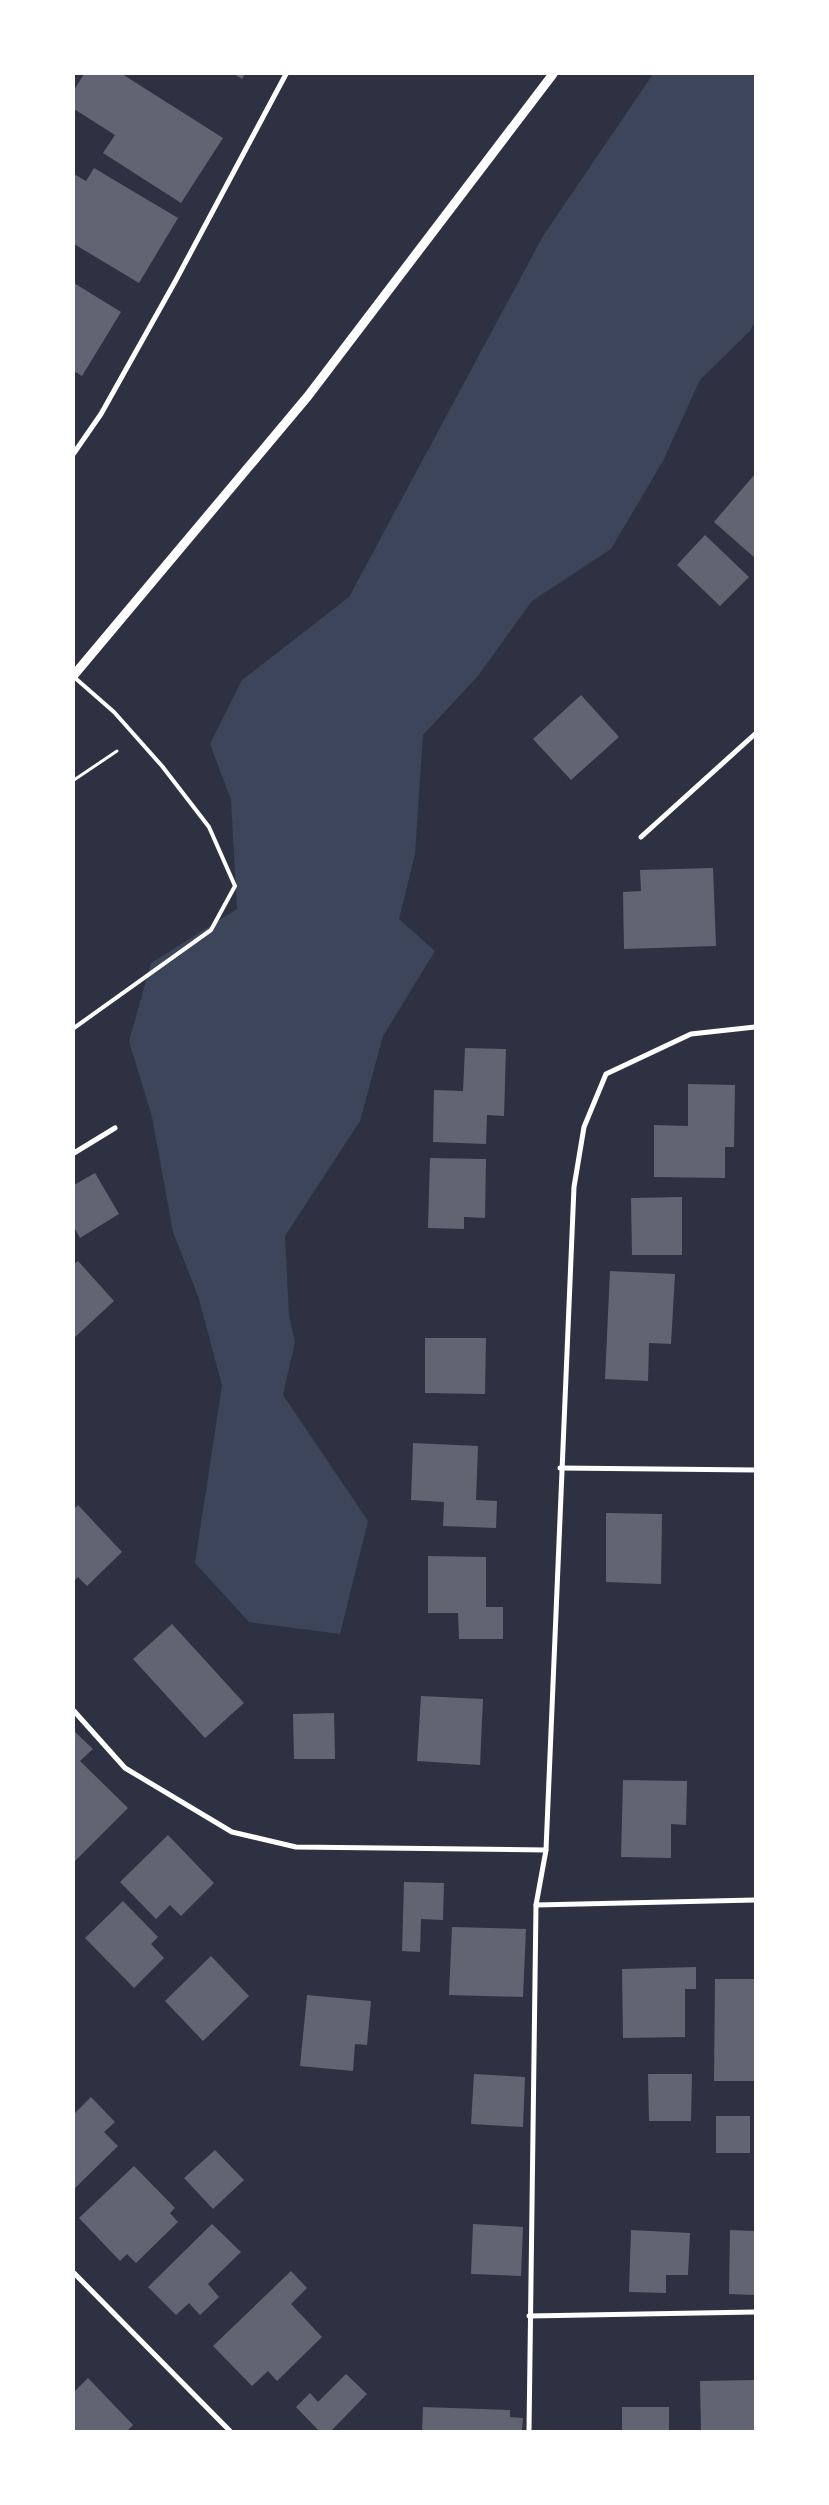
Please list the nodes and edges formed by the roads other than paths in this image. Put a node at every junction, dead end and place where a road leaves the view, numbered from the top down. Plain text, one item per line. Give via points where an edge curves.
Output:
1 (286, 74) edge
2 (553, 74) edge
3 (74, 453) edge
4 (74, 676) edge
5 (755, 734) edge
6 (641, 836) dead end
7 (755, 1027) edge
8 (74, 1028) edge
9 (116, 1128) dead end
10 (74, 1153) edge
11 (560, 1468) junction
12 (755, 1470) edge
13 (74, 1711) edge
14 (546, 1850) junction
15 (755, 1900) edge
16 (536, 1905) junction
17 (74, 2273) edge
18 (755, 2312) edge
19 (529, 2316) junction
20 (230, 2431) edge
21 (529, 2431) edge

1 - 3 street via 167,297 101,414
2 - 4 street via 308,396
4 - 8 lane via 114,712 162,766 209,827 235,886 211,930
5 - 6 street
7 - 11 street via 692,1034 606,1074 584,1127 574,1187
9 - 10 street
11 - 12 street
11 - 14 street
13 - 14 street via 125,1768 232,1832 296,1847
14 - 16 street
15 - 16 street
16 - 19 street
17 - 20 street
18 - 19 street
19 - 21 street

